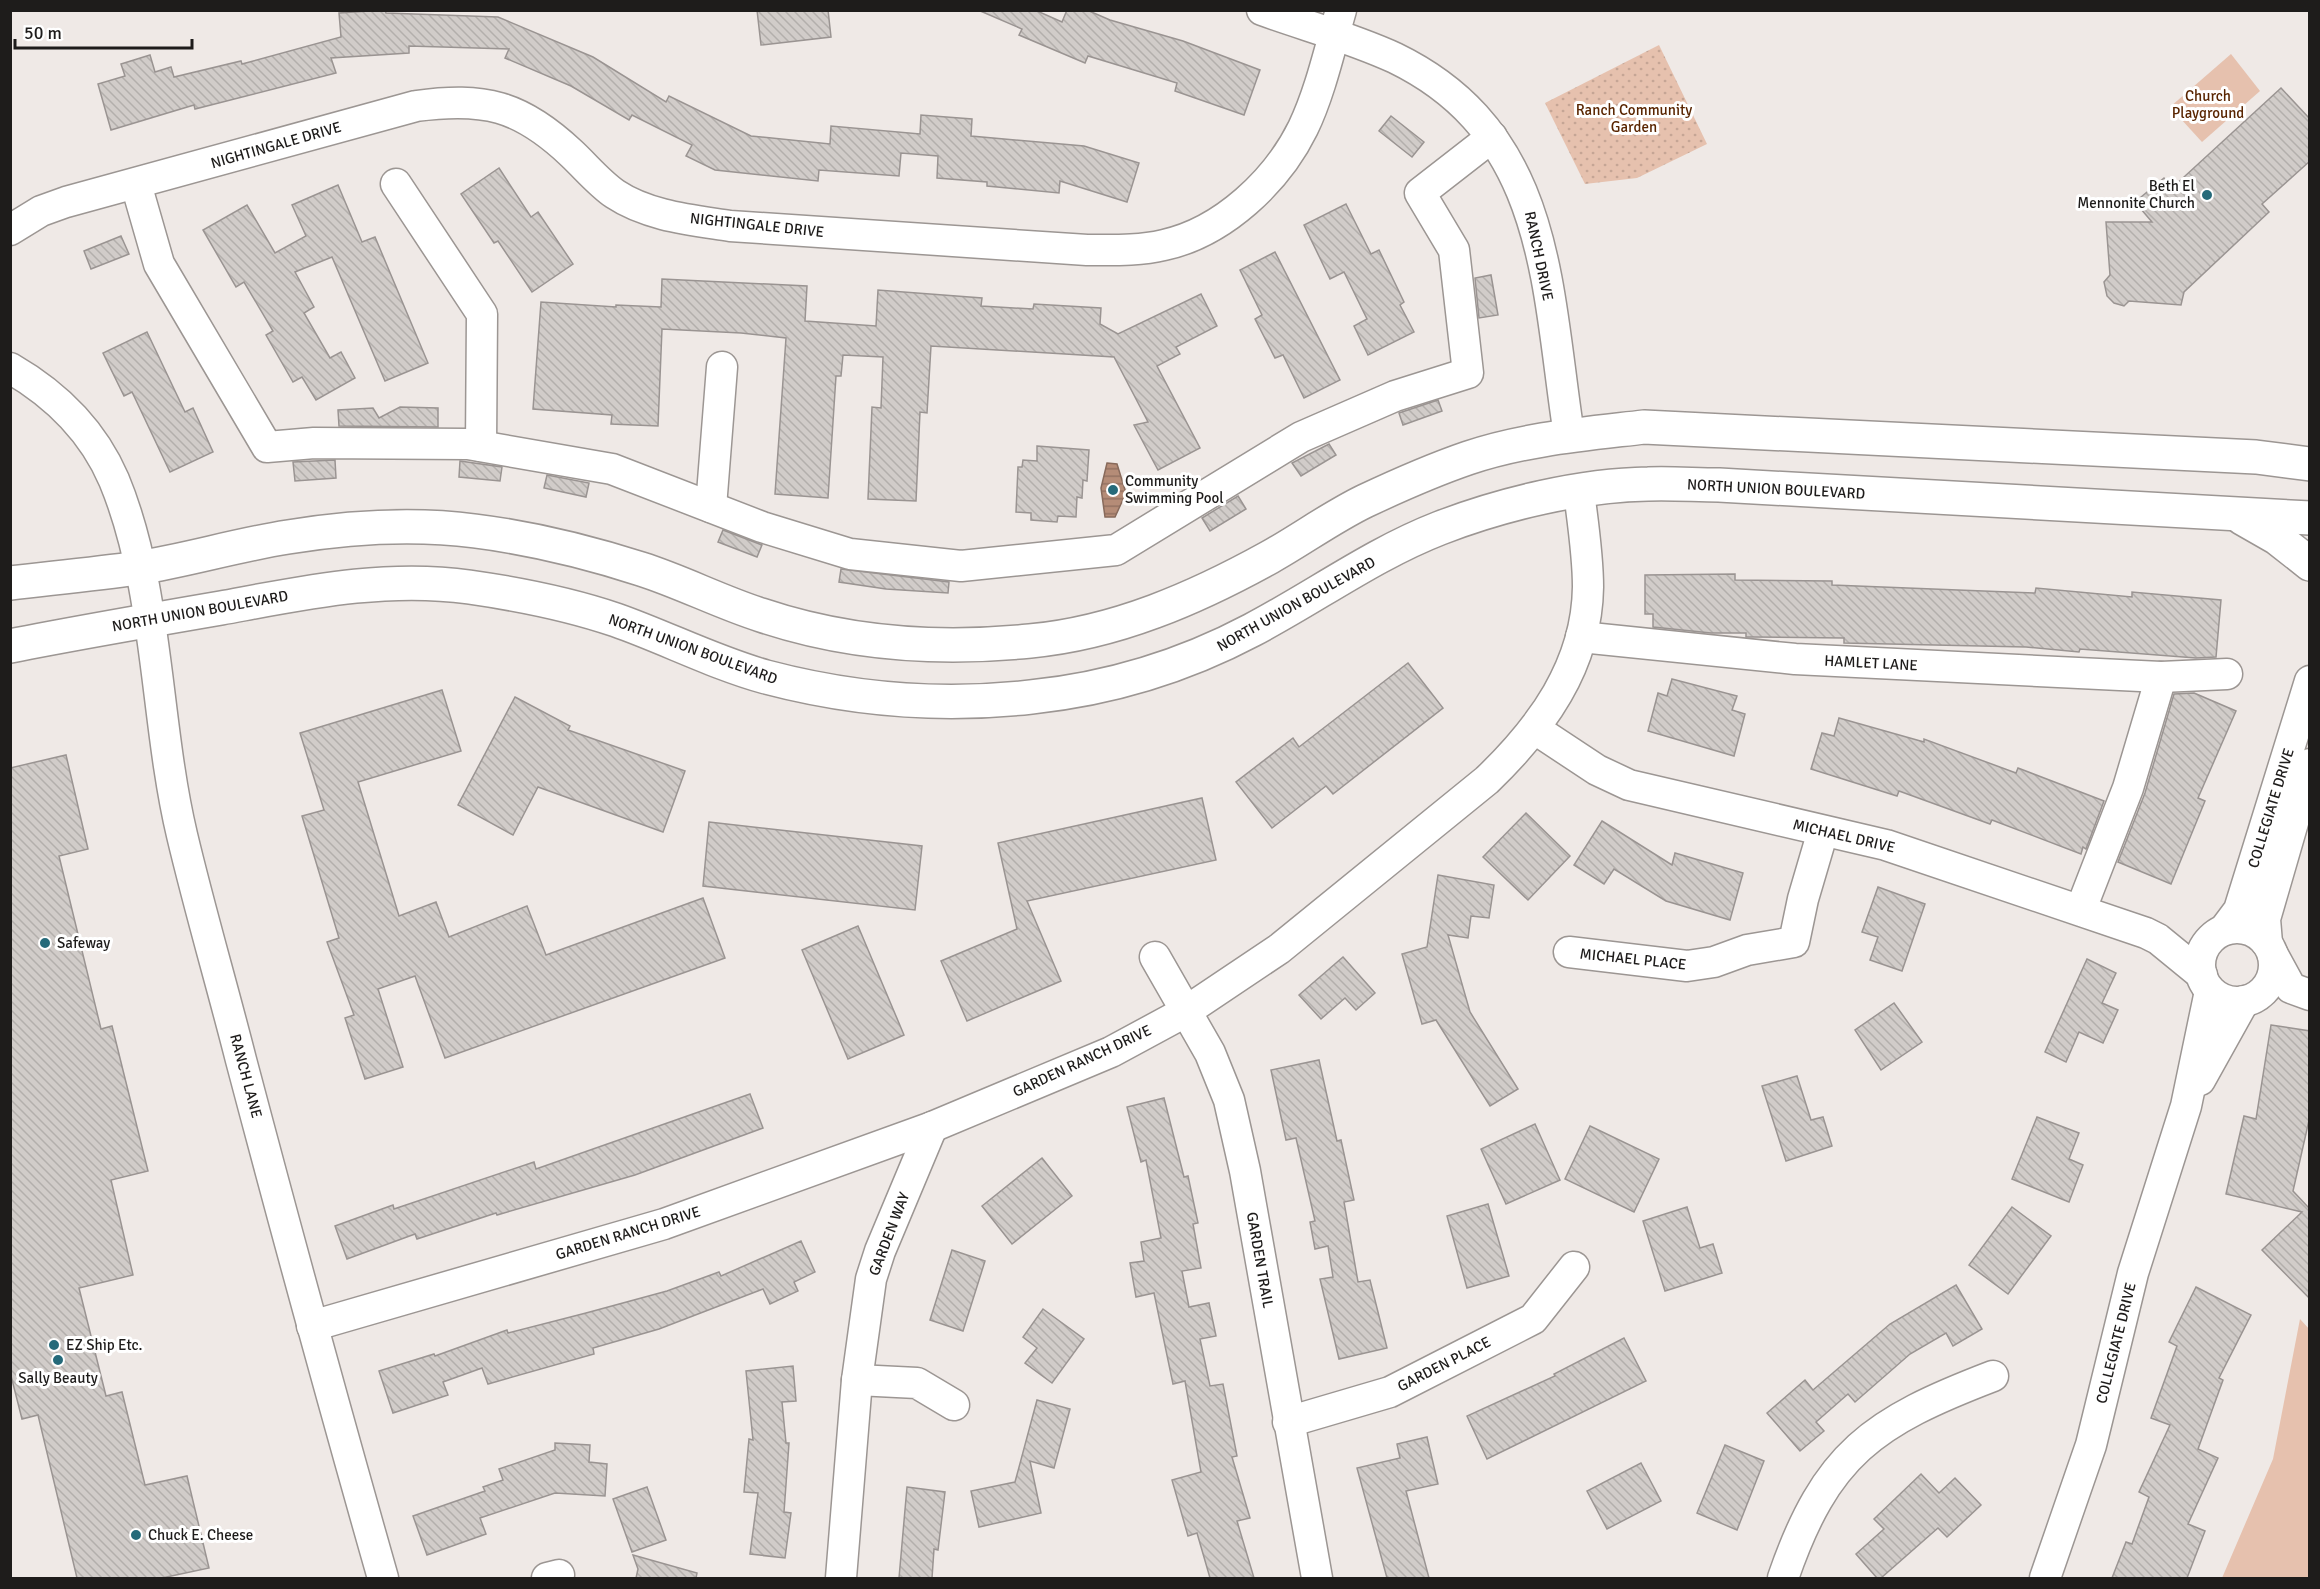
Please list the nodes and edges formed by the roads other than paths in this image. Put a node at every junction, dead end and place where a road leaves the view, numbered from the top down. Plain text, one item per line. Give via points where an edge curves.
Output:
1 (1262, 10) edge
2 (1337, 22) edge
3 (1492, 137) junction
4 (136, 184) junction
5 (396, 184) dead end
6 (10, 230) edge
7 (722, 367) dead end
8 (10, 368) edge
9 (1569, 435) junction
10 (481, 446) junction
11 (2310, 464) edge
12 (1579, 492) junction
13 (711, 507) junction
14 (2238, 515) junction
15 (2310, 518) edge
16 (2310, 564) edge
17 (140, 567) junction
18 (10, 583) edge
19 (148, 620) junction
20 (1581, 637) junction
21 (10, 646) edge
22 (2227, 674) dead end
23 (2161, 677) junction
24 (2310, 681) edge
25 (1535, 729) junction
26 (2310, 764) edge
27 (1823, 831) junction
28 (2081, 909) junction
29 (2218, 934) junction
30 (2158, 939) junction
31 (2270, 949) junction
32 (1569, 952) dead end
33 (1155, 957) dead end
34 (2206, 983) junction
35 (2300, 992) edge
36 (2250, 999) junction
37 (1185, 1012) junction
38 (2186, 1106) junction
39 (932, 1127) junction
40 (1574, 1267) dead end
41 (312, 1326) junction
42 (1993, 1376) dead end
43 (857, 1380) junction
44 (954, 1405) dead end
45 (1288, 1422) junction
46 (383, 1578) edge
47 (841, 1578) edge
48 (1317, 1578) edge
49 (1783, 1578) edge
50 (2045, 1578) edge

1 - 2 street, RANCH DRIVE
2 - 3 street, RANCH DRIVE via 1437,84
2 - 4 street, NIGHTINGALE DRIVE via 1304,126 1284,162 1233,212 1166,245 1132,250 730,226 686,219 645,209 616,195 548,134 524,118 489,104 456,101 416,106
3 - 9 street, RANCH DRIVE via 1512,168 1532,215 1542,252
3 - 13 street via 1420,193 1454,250 1468,373 1395,396 1301,437 1116,550 961,566 850,554
4 - 6 street, NIGHTINGALE DRIVE via 41,211
4 - 10 street via 159,264 267,447 314,442
5 - 10 street via 482,314
7 - 13 street
8 - 17 street via 38,384 66,409 92,442 113,478
9 - 11 main road via 1644,427 2256,457
9 - 17 main road via 1472,457 1415,478 1361,503 1214,587 1164,609 1106,627 1036,641 973,646 891,643 818,631 760,615 643,570 578,552 478,532 420,526 288,537
10 - 13 street via 612,469
12 - 14 main road, NORTH UNION BOULEVARD via 1646,483 1719,485
12 - 19 main road, NORTH UNION BOULEVARD via 1507,506 1439,528 1395,548 1207,653 1102,686 1032,697 904,701 824,690 762,676 572,607 464,586 402,583 337,587
12 - 20 street, GARDEN RANCH DRIVE via 1588,590
14 - 15 main road, NORTH UNION BOULEVARD
14 - 16 main road
17 - 18 main road
17 - 19 street, RANCH LANE
19 - 21 main road, NORTH UNION BOULEVARD
19 - 41 street, RANCH LANE via 181,832
20 - 23 street, HAMLET LANE via 1795,659
20 - 25 street, GARDEN RANCH DRIVE via 1574,664
22 - 23 street, HAMLET LANE
23 - 28 street via 2128,788
24 - 29 street, COLLEGIATE DRIVE via 2239,910
25 - 27 street, MICHAEL DRIVE via 1597,770 1629,785
25 - 37 street, GARDEN RANCH DRIVE via 1487,780 1297,935
26 - 31 street, COLLEGIATE DRIVE via 2265,919
27 - 28 street, MICHAEL DRIVE via 1886,845
27 - 32 street, MICHAEL PLACE via 1794,942 1687,966
28 - 30 street, MICHAEL DRIVE
29 - 30 street, MICHAEL DRIVE
29 - 31 street via 2248,930
29 - 34 street via 2201,956
30 - 34 street, MICHAEL DRIVE
31 - 35 street
31 - 36 street via 2272,978 2265,989
33 - 37 street, GARDEN TRAIL
34 - 36 street via 2226,1000
34 - 38 street, COLLEGIATE DRIVE
35 - 36 street
36 - 38 street, COLLEGIATE DRIVE
37 - 39 street, GARDEN RANCH DRIVE via 1111,1052
37 - 45 street, GARDEN TRAIL via 1210,1053 1229,1100
38 - 50 street, COLLEGIATE DRIVE via 2133,1273 2091,1445
39 - 41 street, GARDEN RANCH DRIVE via 664,1224
39 - 43 street, GARDEN WAY via 871,1279
40 - 45 street, GARDEN PLACE via 1533,1319 1390,1392
41 - 46 street, RANCH LANE
42 - 49 street via 1931,1400 1863,1442 1837,1468 1818,1497
43 - 44 street via 917,1383
43 - 47 street, GARDEN WAY
45 - 48 street, GARDEN TRAIL

